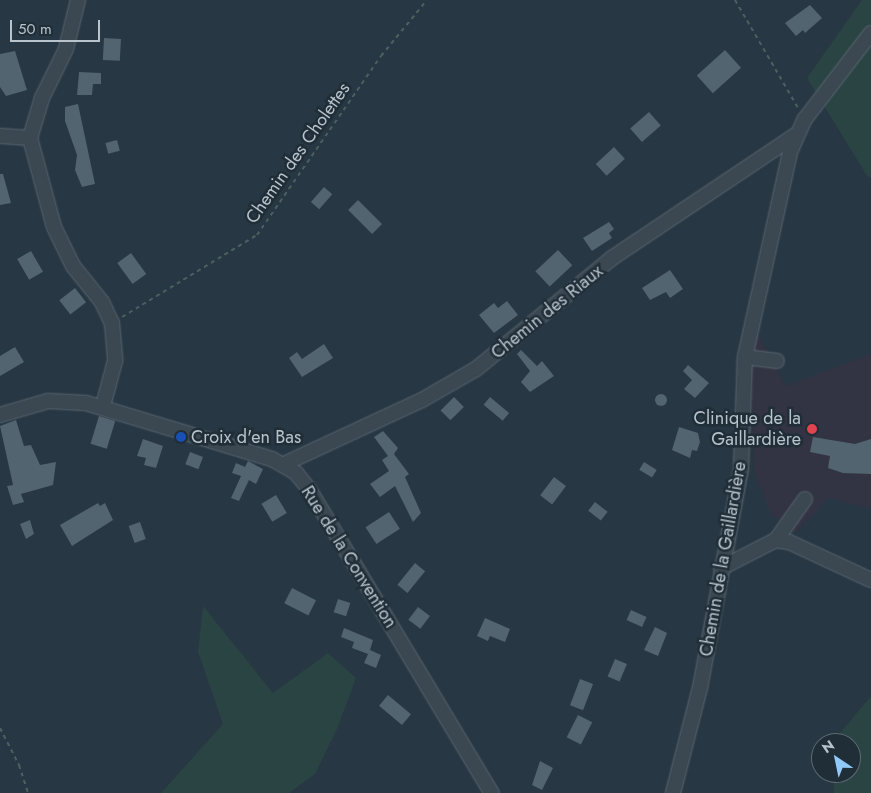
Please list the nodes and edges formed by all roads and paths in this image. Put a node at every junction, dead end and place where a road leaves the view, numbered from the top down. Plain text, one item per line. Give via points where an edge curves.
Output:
1 (78, 0) edge
2 (427, 0) edge
3 (735, 0) edge
4 (871, 33) edge
5 (805, 119) junction
6 (796, 135) junction
7 (0, 136) edge
8 (30, 138) junction
9 (112, 323) junction
10 (745, 357) junction
11 (777, 361) dead end
12 (103, 406) junction
13 (0, 415) edge
14 (284, 464) junction
15 (804, 499) dead end
16 (776, 540) junction
17 (721, 568) junction
18 (871, 580) edge
19 (0, 728) edge
20 (28, 793) edge
21 (492, 793) edge
22 (673, 793) edge

1 - 8 street via 66,49 42,98
2 - 9 path, Chemin des Cholettes via 381,56 257,235
3 - 5 path
4 - 5 street
5 - 6 street, Chemin de la Gaillardière
6 - 10 street, Chemin de la Gaillardière
6 - 14 street, Chemin des Riaux via 612,258 476,370 422,400
7 - 8 street
8 - 9 street via 54,227 73,266 102,302
9 - 12 street via 115,361
10 - 11 street
10 - 17 street, Chemin de la Gaillardière via 741,469
12 - 13 street, Rue de la Convention via 67,400 48,401
12 - 14 street, Rue de la Convention
14 - 21 street, Rue de la Convention via 309,489
15 - 16 street
16 - 17 street
16 - 18 street via 789,542
17 - 22 street, Chemin de la Gaillardière via 700,688
19 - 20 path via 19,764

